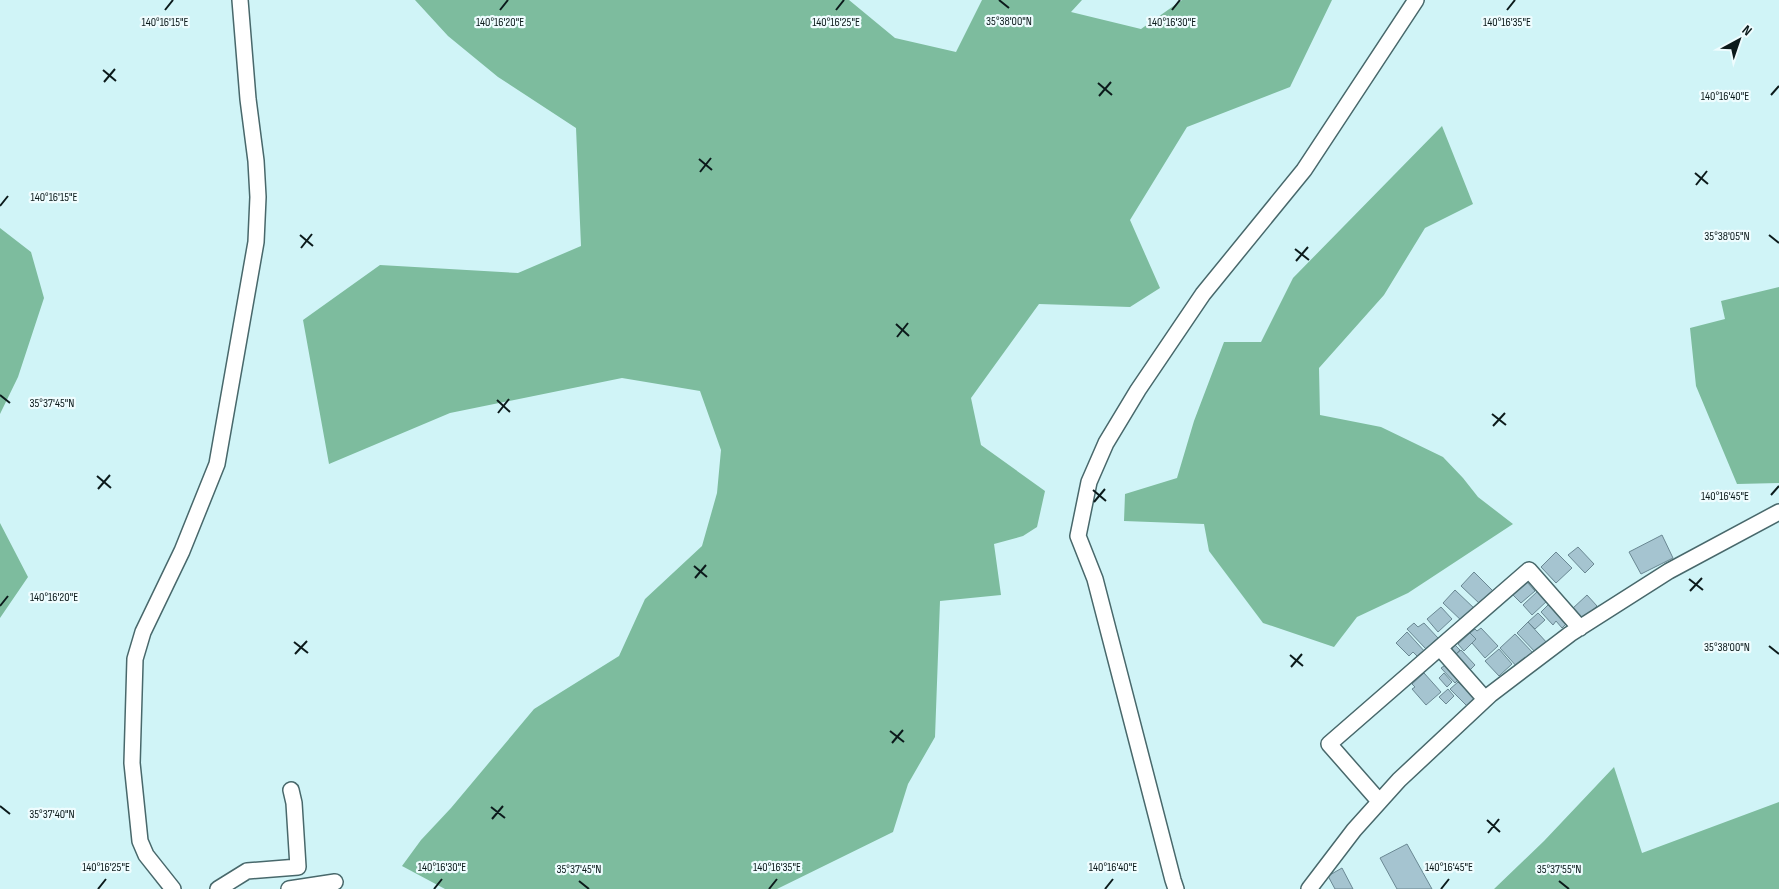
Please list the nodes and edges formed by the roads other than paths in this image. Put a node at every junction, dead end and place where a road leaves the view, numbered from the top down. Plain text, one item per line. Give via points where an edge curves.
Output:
1 (240, 0) edge
2 (1416, 0) edge
3 (1779, 512) edge
4 (1580, 628) junction
5 (1440, 648) junction
6 (1486, 699) junction
7 (291, 790) dead end
8 (1379, 801) junction
9 (335, 882) dead end
10 (173, 889) edge
11 (218, 889) edge
12 (289, 889) edge
13 (1176, 889) edge
14 (1309, 889) edge

1 - 10 street via 256,161 256,242 217,464 182,551 143,632 135,659 132,763 140,840 146,855
2 - 13 street via 1304,170 1202,294 1106,443 1089,482 1078,536 1095,579
3 - 4 street via 1669,571
4 - 5 street via 1529,570
4 - 6 street
5 - 6 street
5 - 8 street via 1329,744
6 - 8 street
7 - 11 street via 298,867 247,871
8 - 14 street
9 - 12 street

